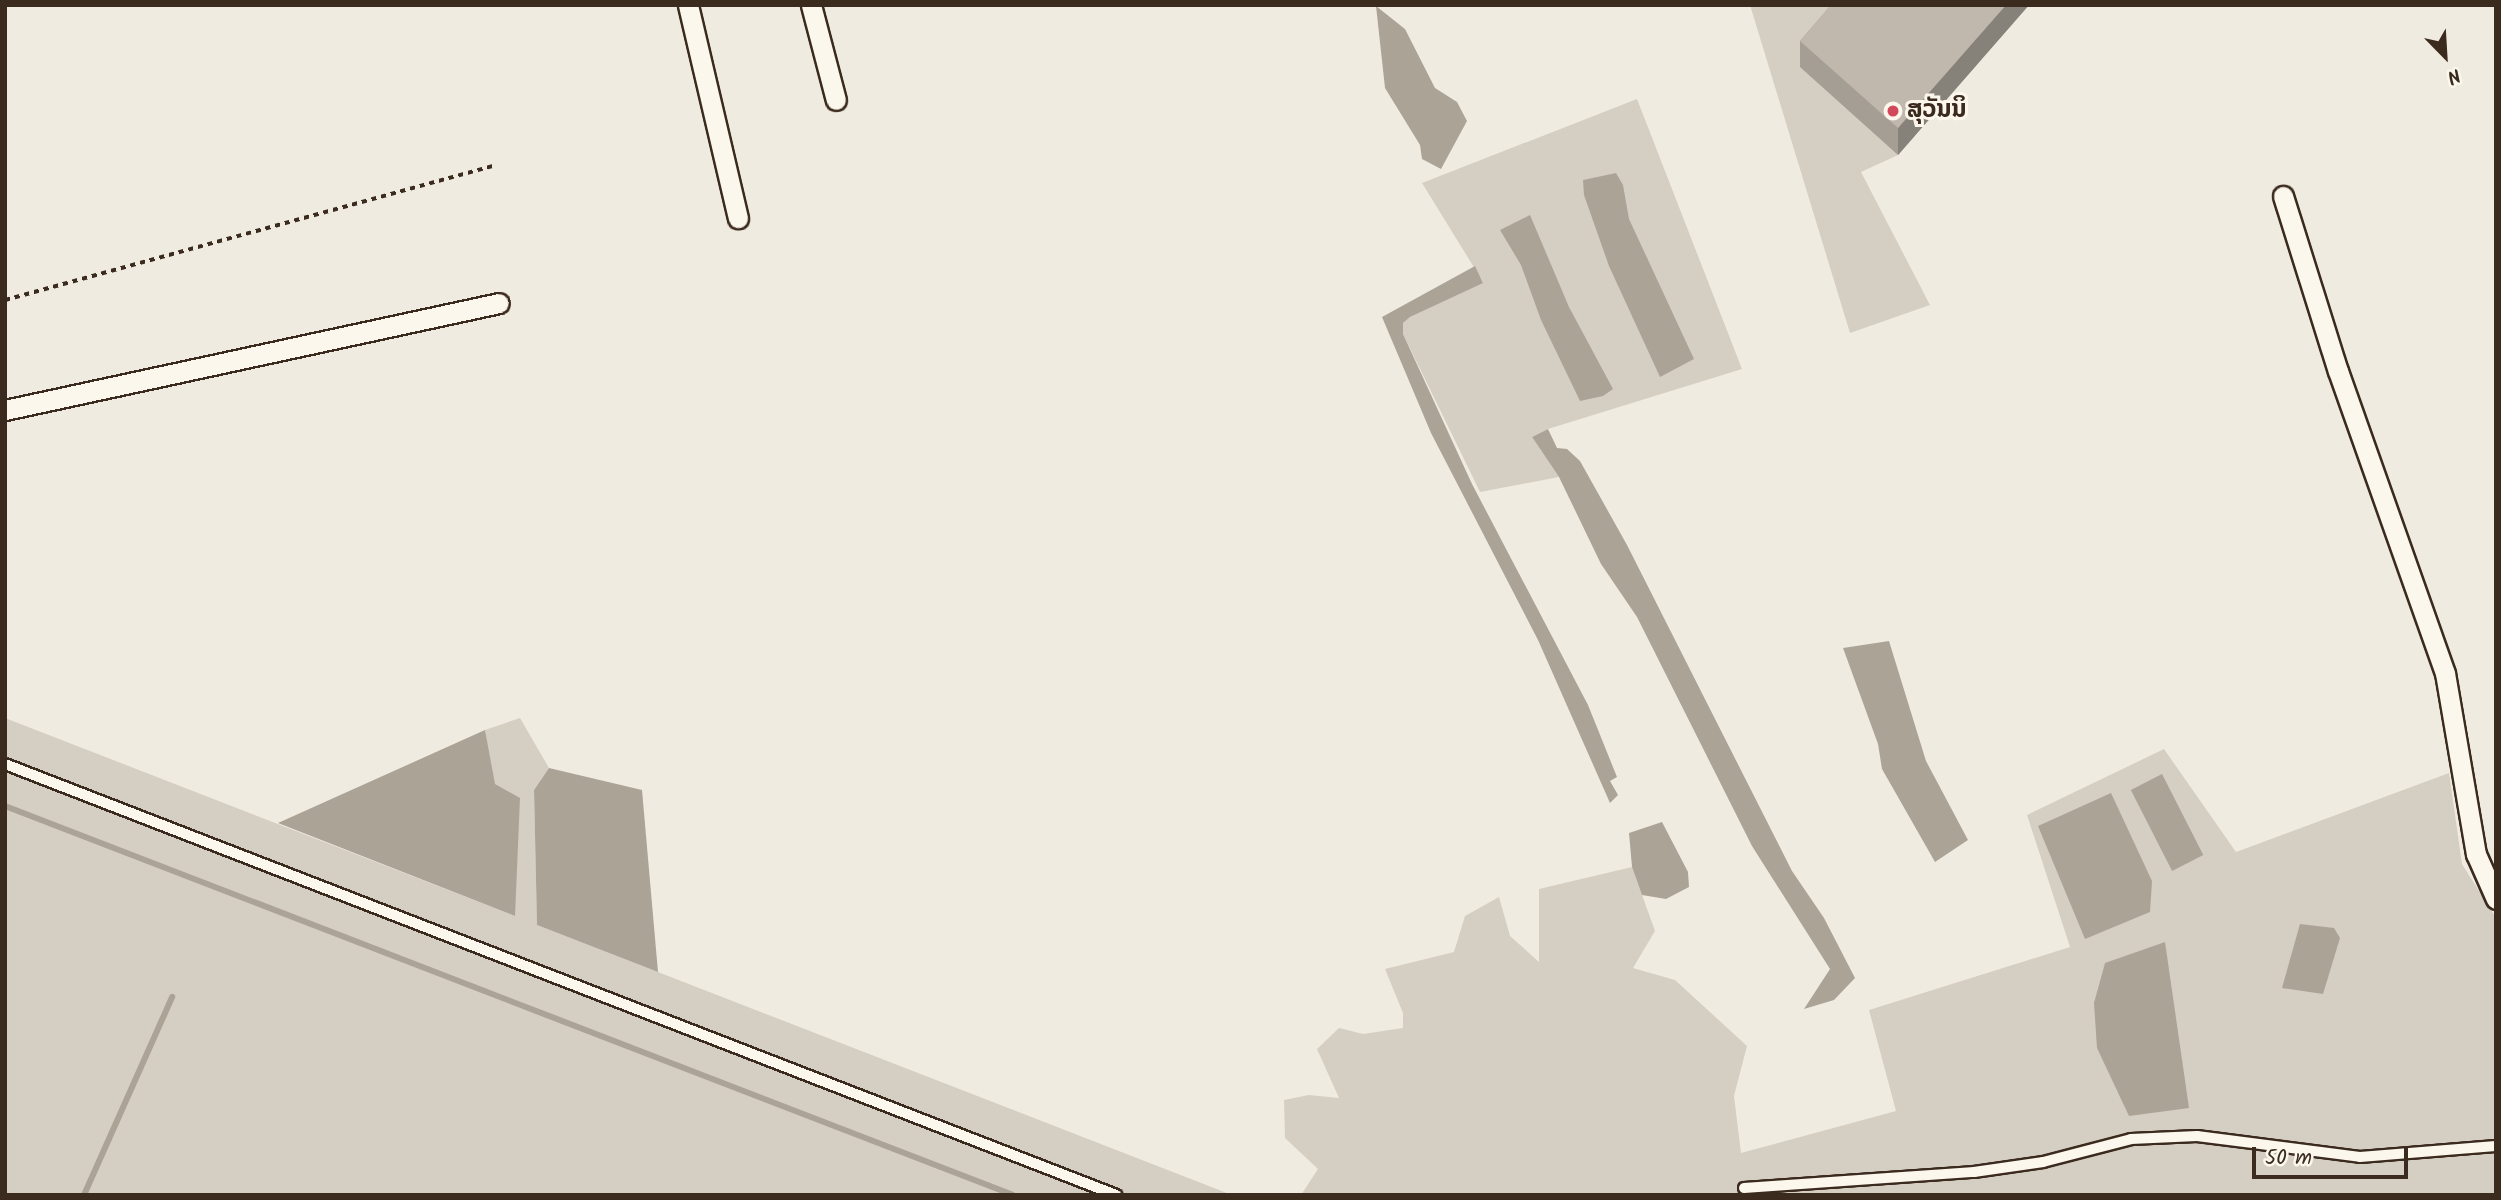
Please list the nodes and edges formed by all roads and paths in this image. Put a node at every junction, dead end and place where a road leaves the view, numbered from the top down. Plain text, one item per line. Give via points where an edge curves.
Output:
1 (688, 5) edge
2 (811, 5) edge
3 (836, 100) dead end
4 (496, 165) dead end
5 (2283, 196) dead end
6 (738, 218) dead end
7 (5, 300) edge
8 (499, 303) dead end
9 (5, 410) edge
10 (5, 764) edge
11 (2496, 899) edge
12 (2496, 1146) edge
13 (1744, 1188) dead end
14 (1116, 1195) edge

1 - 6 street
2 - 3 street
4 - 7 path
5 - 11 street via 2338,371 2445,673 2476,854
8 - 9 street
10 - 14 lane
12 - 13 lane via 2360,1157 2197,1136 2131,1139 2043,1162 1974,1172

